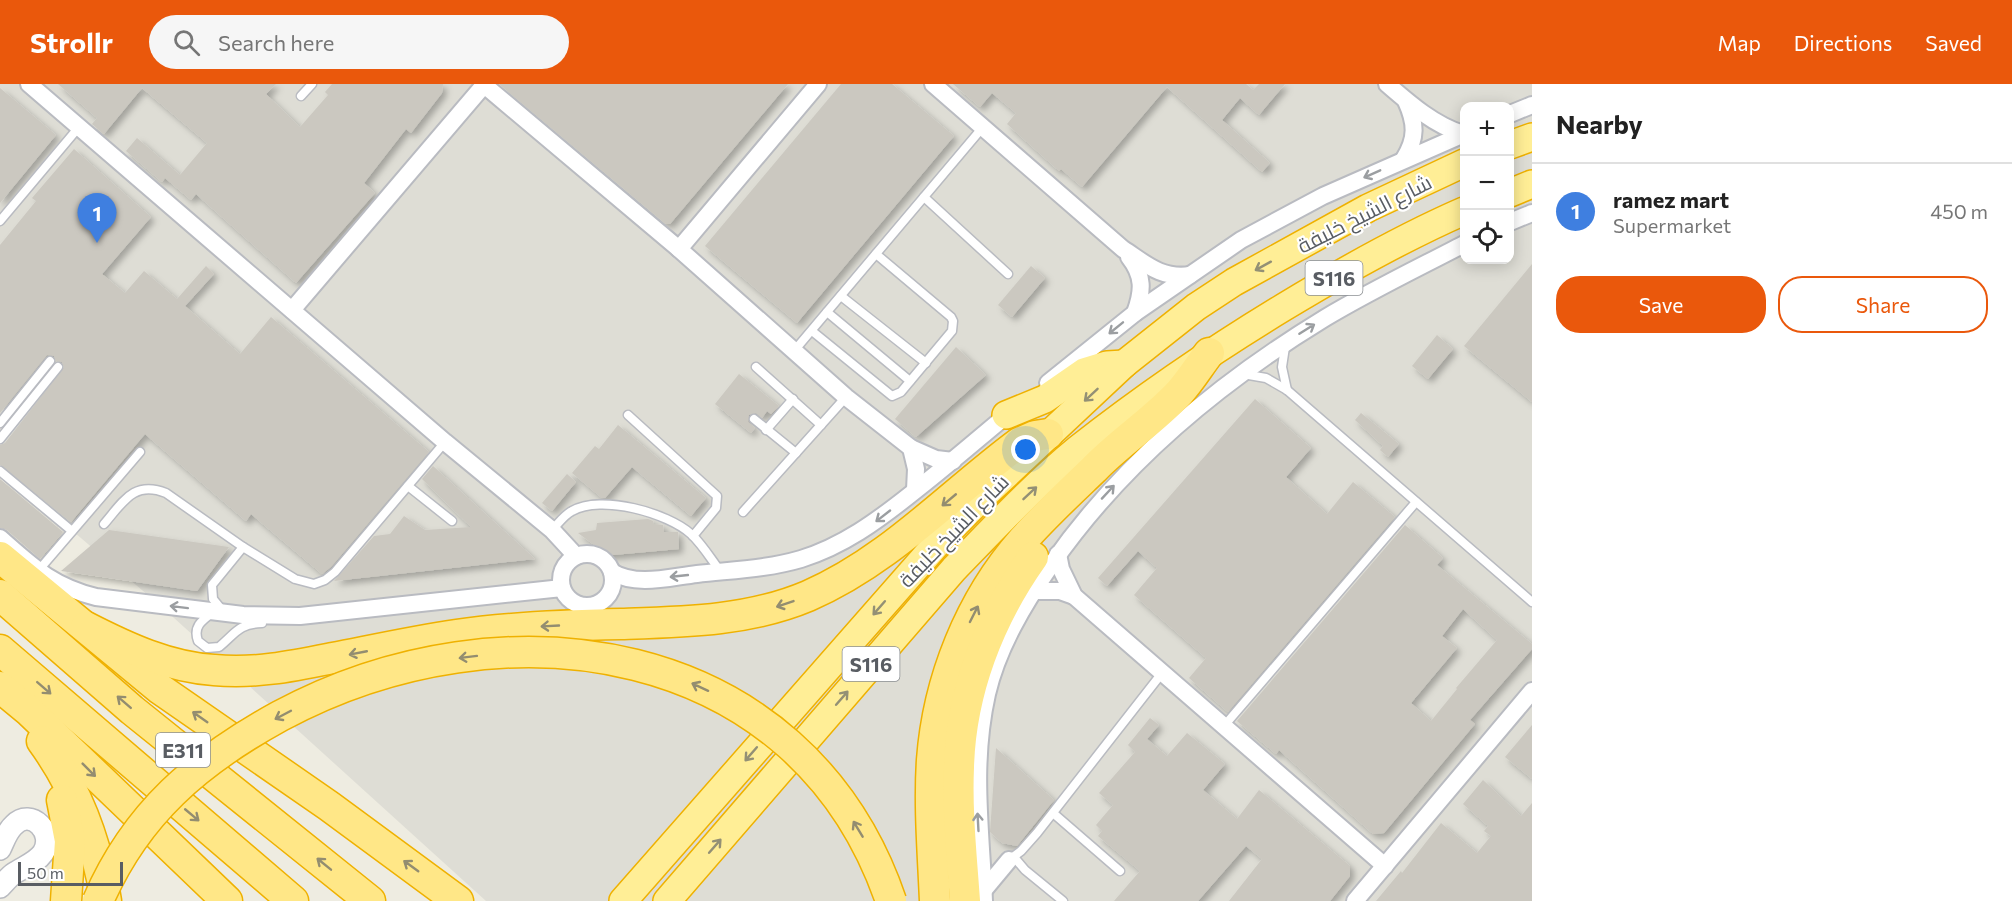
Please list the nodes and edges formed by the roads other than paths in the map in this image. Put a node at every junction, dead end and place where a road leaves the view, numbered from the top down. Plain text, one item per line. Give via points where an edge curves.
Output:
1 (29, 84) edge
2 (312, 84) edge
3 (483, 84) edge
4 (818, 84) edge
5 (933, 84) edge
6 (1387, 84) edge
7 (301, 96) dead end
8 (1406, 100) junction
9 (1532, 105) edge
10 (1514, 112) edge
11 (79, 127) junction
12 (983, 127) junction
13 (1460, 132) edge
14 (1460, 136) edge
15 (1532, 137) edge
16 (1514, 143) edge
17 (1404, 159) junction
18 (1460, 165) edge
19 (1532, 184) edge
20 (1514, 190) edge
21 (924, 197) junction
22 (1460, 213) edge
23 (1531, 214) edge
24 (1514, 220) edge
25 (0, 221) edge
26 (1460, 246) edge
27 (679, 249) junction
28 (1123, 249) junction
29 (876, 254) junction
30 (1008, 274) dead end
31 (1190, 275) junction
32 (841, 296) junction
33 (292, 310) junction
34 (827, 312) junction
35 (1135, 313) junction
36 (812, 331) junction
37 (1286, 342) junction
38 (794, 351) junction
39 (1209, 353) junction
40 (50, 361) dead end
41 (926, 363) junction
42 (1124, 364) junction
43 (756, 366) dead end
44 (58, 367) dead end
45 (1241, 374) junction
46 (910, 381) junction
47 (1287, 390) junction
48 (846, 397) junction
49 (792, 399) junction
50 (628, 415) dead end
51 (1006, 416) junction
52 (754, 419) dead end
53 (0, 423) edge
54 (821, 425) junction
55 (766, 430) junction
56 (1048, 434) junction
57 (0, 438) edge
58 (446, 442) junction
59 (911, 448) junction
60 (140, 452) dead end
61 (796, 453) junction
62 (953, 461) junction
63 (1100, 463) junction
64 (0, 471) edge
65 (408, 486) junction
66 (915, 490) junction
67 (1416, 502) junction
68 (742, 512) dead end
69 (452, 521) dead end
70 (104, 524) dead end
71 (552, 530) junction
72 (72, 531) junction
73 (693, 536) junction
74 (0, 538) edge
75 (243, 547) junction
76 (1058, 554) junction
77 (576, 556) junction
78 (0, 557) edge
79 (38, 571) junction
80 (612, 572) junction
81 (720, 572) junction
82 (562, 588) junction
83 (1033, 591) junction
84 (0, 595) edge
85 (1074, 596) junction
86 (1532, 602) edge
87 (219, 612) junction
88 (300, 615) junction
89 (86, 627) junction
90 (0, 650) edge
91 (1162, 673) junction
92 (0, 689) edge
93 (1532, 691) edge
94 (0, 698) edge
95 (1224, 726) junction
96 (1053, 813) junction
97 (0, 849) edge
98 (980, 854) junction
99 (1011, 859) junction
100 (1384, 866) junction
101 (1120, 871) dead end
102 (0, 887) edge
103 (672, 896) edge
104 (977, 897) edge
105 (66, 901) edge
106 (98, 901) edge
107 (106, 901) edge
108 (227, 901) edge
109 (294, 901) edge
110 (370, 901) edge
111 (458, 901) edge
112 (623, 901) edge
113 (891, 901) edge
114 (935, 901) edge
115 (1063, 901) edge
116 (1355, 901) edge

1 - 11 street
2 - 7 lane
3 - 27 street
3 - 33 street
4 - 27 street
5 - 12 street
6 - 8 street
8 - 13 street via 1441,125
8 - 17 street via 1415,127
9 - 10 street
11 - 25 lane
11 - 33 street
12 - 21 lane
12 - 28 street
14 - 17 street
15 - 16 highway
17 -> 31 street via 1241,240
18 -> 42 highway, شارع الشيخ خليفة / S116 via 1368,208 1234,282
19 - 20 highway
21 - 29 lane
21 - 30 lane
22 - 39 highway, شارع الشيخ خليفة / S116 via 1355,266
23 - 24 street
37 -> 26 street
27 - 38 street
28 - 31 street via 1157,272
28 - 35 street via 1141,279
29 - 32 lane
29 - 41 lane via 953,321 952,331
31 - 35 street
32 - 34 lane
32 - 41 lane
33 - 58 street
34 - 36 lane
34 - 46 lane
35 -> 51 street
36 - 38 lane
36 - 46 lane via 890,394 898,395
37 - 45 street
37 - 47 lane via 1282,366
38 - 48 street
39 - 63 highway via 1180,392
103 -> 39 highway, شارع الشيخ خليفة / S116 via 921,606 988,534 1078,450
40 - 53 lane
41 - 46 lane
42 - 51 highway via 1084,372 1045,399
42 -> 56 highway, شارع الشيخ خليفة / S116
43 - 49 lane
44 - 57 lane
45 - 47 lane via 1266,378
76 -> 45 street via 1104,495 1133,466
47 - 67 lane
48 - 54 lane
48 - 59 street
49 - 54 lane
49 - 55 lane
50 - 73 lane via 717,496 716,508
51 - 62 street
52 - 55 lane
54 - 61 lane
55 - 61 lane
56 -> 89 highway via 1019,443 883,553 844,579 808,596 748,615 685,622 518,627 247,672 180,666 149,657
56 -> 112 highway, شارع الشيخ خليفة / S116 via 941,539
58 - 65 lane
58 - 71 street
59 - 62 street via 936,459
59 - 66 street
60 - 72 lane
61 - 68 lane
62 - 66 street
63 - 104 highway via 1031,560 980,655 964,716 959,767
114 -> 63 highway via 932,760 950,668 964,633 1000,569 1023,540
64 - 72 lane
65 - 69 lane
65 - 75 lane via 335,572 320,582 296,579
66 -> 81 street via 876,521 828,549 775,566
67 - 86 lane
67 - 95 lane
70 - 75 lane via 130,494 152,489 166,493
71 - 73 lane via 572,511 604,505 664,517
71 - 77 street
72 - 79 lane
73 - 81 lane
74 - 79 street
75 - 87 lane via 212,585
76 - 83 street
76 - 85 street via 1063,576
77 - 80 street via 598,556
77 - 82 street via 563,569
78 - 89 highway
87 -> 79 street via 96,597 62,586
81 -> 80 street via 638,580
80 - 82 street via 612,589 595,605 572,602
82 - 88 street
83 - 85 street via 1060,591
98 -> 83 street via 977,770 982,718 995,669
110 -> 84 highway, E311 via 132,710
85 - 91 street
87 - 88 street
87 - 88 lane via 202,620 196,630 198,641 207,648 219,647 248,624 285,621
111 -> 89 highway via 160,689
90 -> 109 highway, E311
91 - 95 street
91 - 96 lane
92 - 107 highway via 68,781 92,840
92 -> 108 highway via 29,711
93 - 100 street
94 - 105 highway via 46,763 62,801 70,842
95 - 100 street
96 - 99 lane
96 - 101 lane
97 - 102 street via 18,822 32,820 47,834 42,854
98 - 99 street
98 - 104 street
99 - 104 street
99 - 115 lane
100 - 116 street
113 -> 106 highway, bridge via 861,832 829,786 790,745 745,711 696,684 643,666 588,656 529,653 451,659 384,674 328,693 245,735 201,766 161,804 115,866

